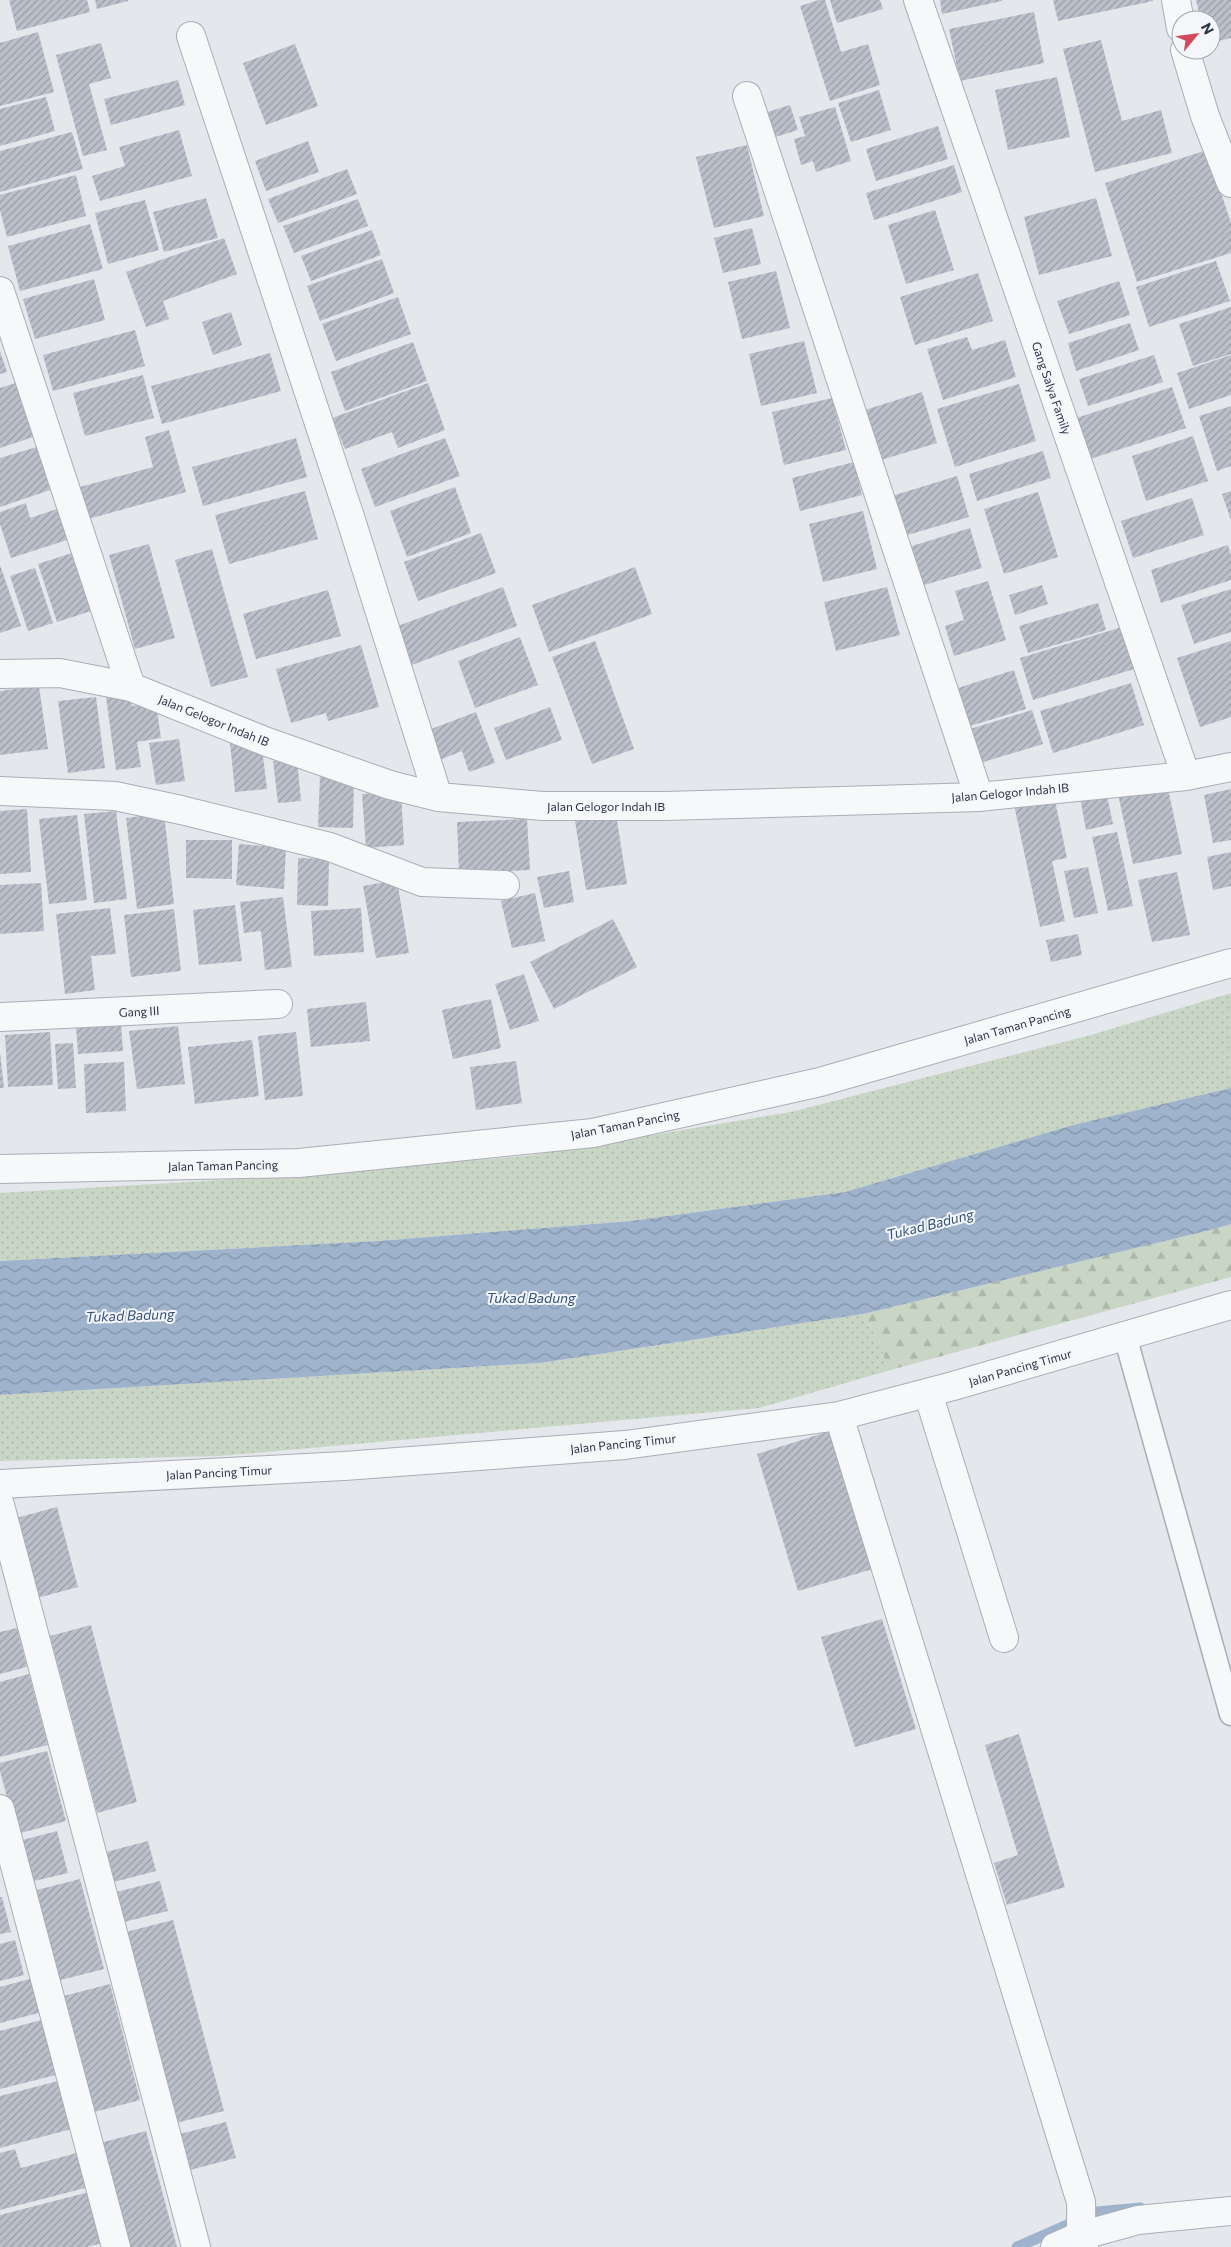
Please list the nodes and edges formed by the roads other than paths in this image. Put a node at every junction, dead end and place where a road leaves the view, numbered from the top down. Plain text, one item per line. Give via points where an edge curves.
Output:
1 (918, 0) edge
2 (191, 36) dead end
3 (1189, 60) edge
4 (747, 96) dead end
5 (1231, 183) edge
6 (0, 291) edge
7 (0, 674) edge
8 (131, 687) junction
9 (1231, 767) edge
10 (1186, 776) junction
11 (0, 791) edge
12 (438, 797) junction
13 (978, 797) junction
14 (505, 885) dead end
15 (1231, 963) edge
16 (278, 1004) dead end
17 (0, 1017) edge
18 (0, 1169) edge
19 (1231, 1305) edge
20 (1125, 1336) junction
21 (928, 1393) junction
22 (839, 1416) junction
23 (0, 1484) edge
24 (0, 1505) edge
25 (1004, 1638) dead end
26 (1231, 1714) edge
27 (0, 1809) edge
28 (1231, 2211) edge
29 (1082, 2228) edge
30 (116, 2247) edge
31 (196, 2247) edge
32 (1055, 2247) edge

1 - 10 street, Gang Salya Family
2 - 12 street via 344,499
3 - 5 street via 1205,116
4 - 13 street
6 - 8 street
7 - 8 street, Jalan Gelogor Indah IB via 60,673
8 - 12 street, Jalan Gelogor Indah IB via 311,758 390,785
9 - 10 street, Jalan Gelogor Indah IB
10 - 13 street, Jalan Gelogor Indah IB
11 - 14 street via 115,796 330,847 422,882
12 - 13 street, Jalan Gelogor Indah IB via 543,806 665,806
15 - 18 street, Jalan Taman Pancing via 820,1082 593,1133 299,1163
16 - 17 street, Gang III
19 - 20 street, Jalan Pancing Timur
20 - 21 street, Jalan Pancing Timur
20 - 26 lane
21 - 22 street, Jalan Pancing Timur
21 - 25 street
22 - 23 street, Jalan Pancing Timur via 625,1445 334,1466
22 - 29 street
24 - 31 street
27 - 30 street
28 - 29 street
29 - 32 street

